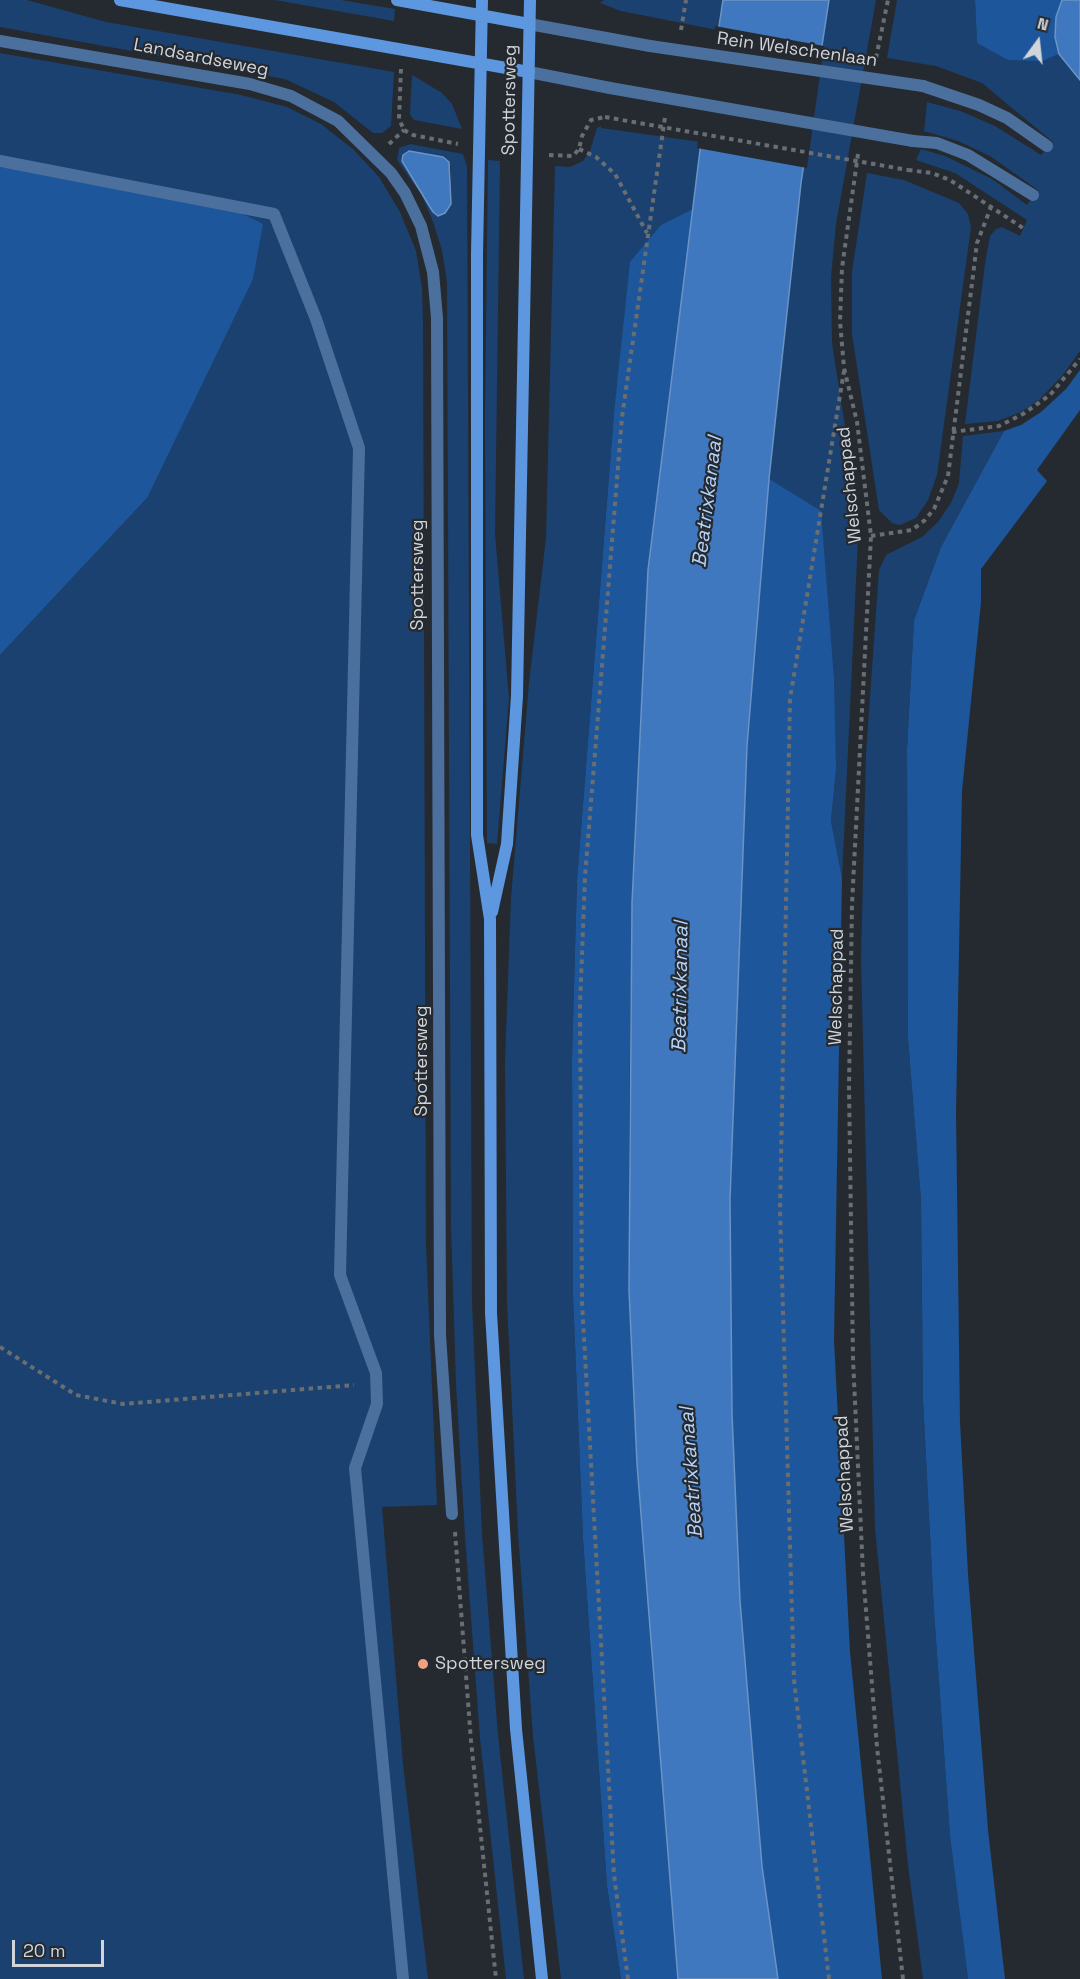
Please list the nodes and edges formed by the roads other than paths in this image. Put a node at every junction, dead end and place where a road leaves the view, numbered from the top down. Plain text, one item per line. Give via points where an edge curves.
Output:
1 (120, 0) edge
2 (397, 0) edge
3 (482, 0) edge
4 (530, 0) edge
5 (482, 15) junction
6 (529, 24) junction
7 (0, 41) edge
8 (480, 63) junction
9 (529, 72) junction
10 (1047, 146) dead end
11 (375, 157) joint
12 (0, 161) edge
13 (1033, 195) dead end
14 (490, 919) junction
15 (452, 1514) road end
16 (403, 1979) edge
17 (542, 1979) edge

1 - 8 main road
2 - 5 main road
3 - 5 main road, Spottersweg
4 - 6 main road, Spottersweg
5 - 6 main road
5 - 8 main road, Spottersweg
6 - 9 main road, Spottersweg
6 - 10 street, Rein Welschenlaan, bridge via 923,86 1007,118
7 - 11 street, Landsardseweg via 273,90 338,121
8 - 9 main road
8 - 14 main road, Spottersweg via 477,835
9 - 13 street, bridge via 937,143 1000,172
9 - 14 main road, Spottersweg via 517,696 507,844
11 - 15 street, Spottersweg via 405,193 421,226 433,272 437,318 440,1335
12 - 16 street via 274,214 316,319 359,448 340,1275 376,1383 377,1404 355,1468
14 - 17 main road, Spottersweg via 491,1313 515,1717

